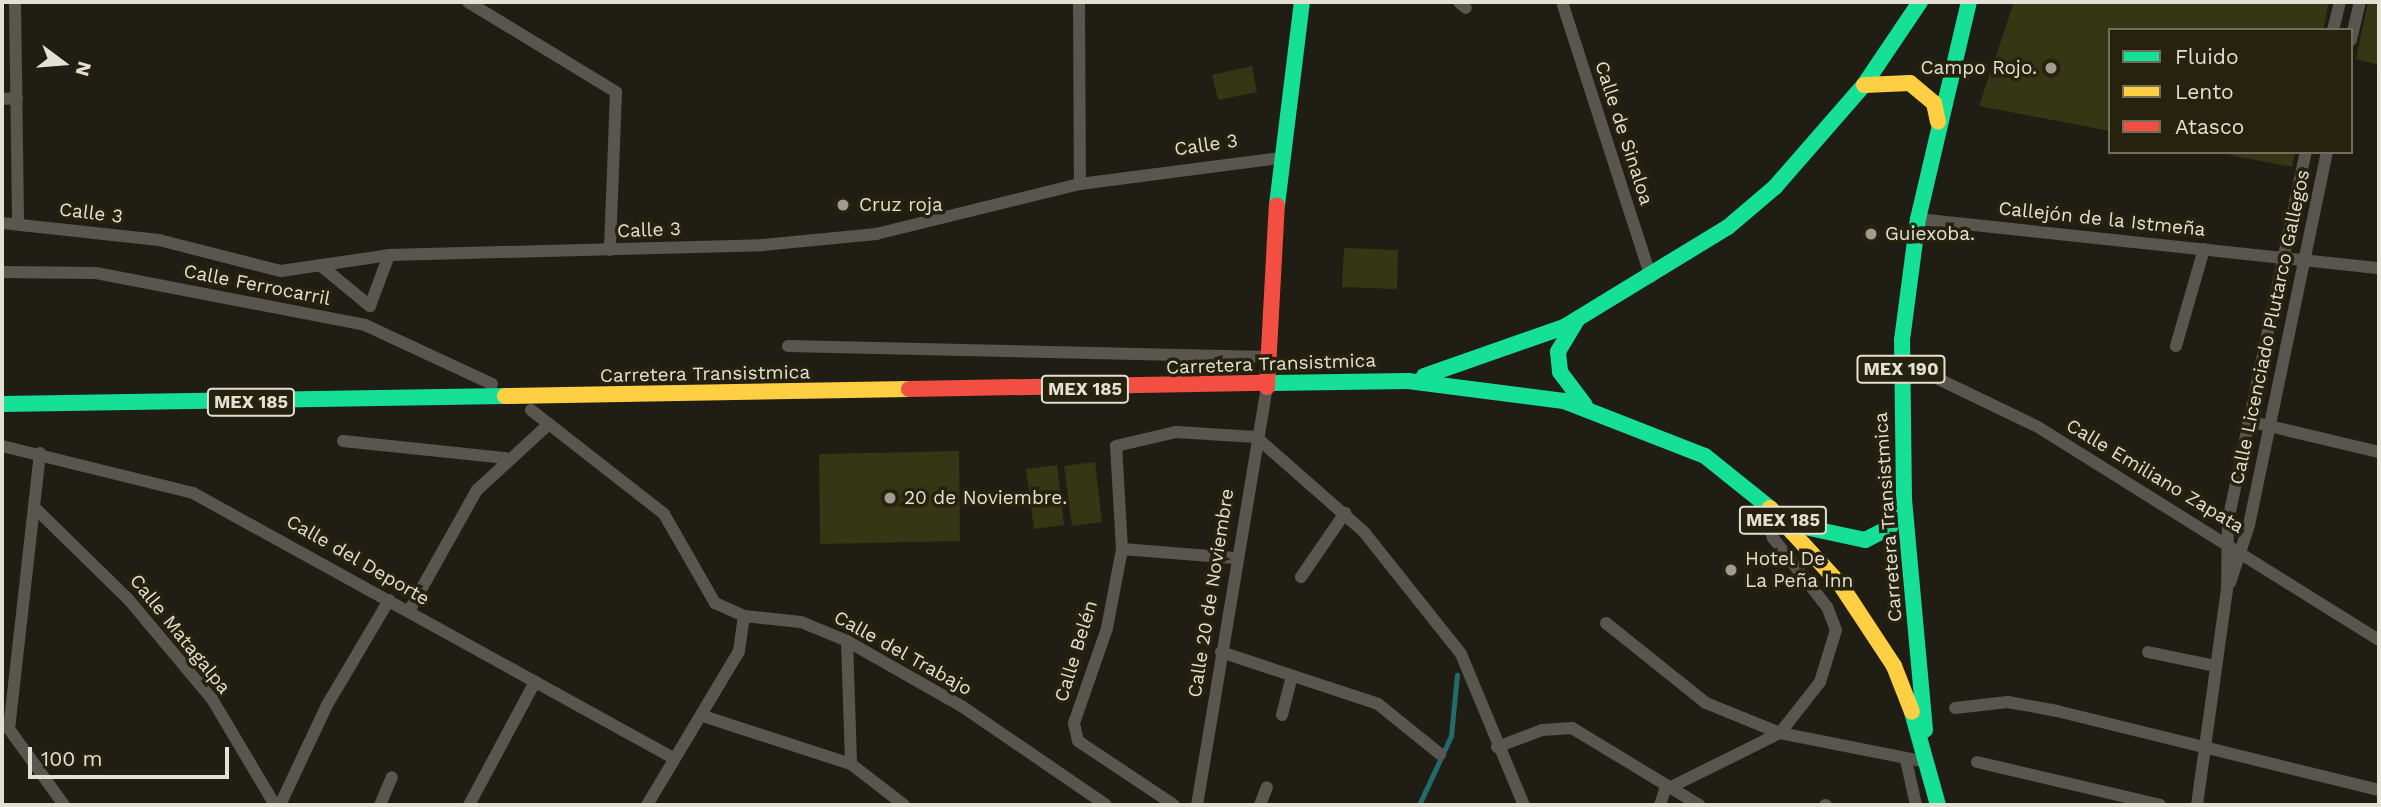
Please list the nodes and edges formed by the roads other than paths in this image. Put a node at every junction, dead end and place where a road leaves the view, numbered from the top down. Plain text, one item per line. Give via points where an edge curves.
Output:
1 (15, 2) edge
2 (468, 2) edge
3 (1079, 2) edge
4 (1303, 2) edge
5 (1562, 2) edge
6 (1920, 2) edge
7 (1969, 2) edge
8 (2340, 2) edge
9 (2360, 2) edge
10 (2334, 28) edge
11 (2353, 32) edge
12 (1864, 85) junction
13 (17, 98) junction
14 (2, 99) edge
15 (1938, 122) junction
16 (2306, 154) edge
17 (2326, 154) edge
18 (1279, 158) junction
19 (1080, 184) junction
20 (1918, 219) junction
21 (18, 222) junction
22 (2, 223) edge
23 (2204, 249) junction
24 (610, 250) junction
25 (389, 255) junction
26 (2283, 256) junction
27 (2304, 259) junction
28 (320, 265) junction
29 (2379, 268) edge
30 (2, 272) edge
31 (1651, 277) junction
32 (370, 306) junction
33 (1579, 318) junction
34 (365, 325) junction
35 (788, 346) dead end
36 (2176, 346) dead end
37 (1268, 357) junction
38 (1901, 361) junction
39 (1408, 381) junction
40 (492, 384) dead end
41 (1266, 387) junction
42 (2, 404) edge
43 (534, 405) junction
44 (1587, 407) junction
45 (2248, 421) junction
46 (549, 424) junction
47 (2270, 425) junction
48 (1256, 437) junction
49 (343, 441) dead end
50 (3, 446) edge
51 (2379, 452) edge
52 (40, 453) junction
53 (506, 458) junction
54 (1762, 498) junction
55 (1903, 500) junction
56 (34, 507) junction
57 (1345, 513) junction
58 (1786, 523) junction
59 (2226, 542) junction
60 (1122, 549) junction
61 (2242, 552) junction
62 (1235, 558) junction
63 (1301, 578) dead end
64 (2227, 590) junction
65 (389, 600) junction
66 (409, 611) junction
67 (744, 616) junction
68 (1606, 623) dead end
69 (2379, 640) edge
70 (847, 641) junction
71 (1221, 652) junction
72 (2148, 652) dead end
73 (2215, 666) junction
74 (1292, 676) junction
75 (535, 682) junction
76 (1955, 708) dead end
77 (1282, 715) dead end
78 (703, 716) junction
79 (1780, 733) junction
80 (1924, 742) junction
81 (1497, 747) junction
82 (2204, 750) junction
83 (1440, 754) dead end
84 (673, 758) junction
85 (1906, 760) junction
86 (1927, 762) junction
87 (1977, 762) dead end
88 (852, 764) junction
89 (392, 777) dead end
90 (1267, 787) dead end
91 (1665, 790) junction
92 (2379, 790) edge
93 (64, 805) edge
94 (277, 805) edge
95 (380, 805) edge
96 (470, 805) edge
97 (647, 805) edge
98 (904, 805) edge
99 (1106, 805) edge
100 (1174, 805) edge
101 (1197, 805) edge
102 (1260, 805) edge
103 (1524, 805) edge
104 (1660, 805) edge
105 (1699, 805) edge
106 (1916, 805) edge
107 (1938, 805) edge
108 (2160, 805) edge
109 (2197, 805) edge

1 - 13 street
2 - 24 street via 617,92
3 - 19 street
4 - 18 main road
5 - 31 street, Calle de Sinaloa
6 - 12 main road, Carretera Transistmica
7 - 15 main road, Carretera Transistmica / MEX 190
8 - 10 street
9 - 11 street
12 - 15 main road via 1910,83 1934,103
12 - 31 main road, Carretera Transistmica / MEX 185 via 1774,187
13 - 14 street
13 - 21 street
15 - 20 main road, Carretera Transistmica / MEX 190
16 - 26 street, Calle Licenciado Plutarco Gallegos
17 - 27 street, Calle Licenciado Plutarco Gallegos
18 - 19 street, Calle 3
18 - 37 main road
19 - 24 street, Calle 3 via 876,234
20 - 23 street, Callejón de la Istmeña
20 - 38 main road, Carretera Transistmica / MEX 190
21 - 22 street, Calle 3
21 - 28 street, Calle 3 via 171,243 281,271
23 - 26 street, Callejón de la Istmeña
23 - 36 street
24 - 25 street, Calle 3
25 - 28 street, Calle 3
25 - 32 street
26 - 27 street, Callejón de la Istmeña
26 - 45 street, Calle Licenciado Plutarco Gallegos
27 - 29 street, Callejón de la Istmeña
27 - 47 street, Calle Licenciado Plutarco Gallegos
28 - 32 street
30 - 34 street, Calle Ferrocarril via 96,273
31 - 33 main road, Carretera Transistmica / MEX 185
32 - 34 street
33 - 39 main road, Carretera Transistmica / MEX 185
33 - 44 main road via 1558,352 1560,372
34 - 40 street, Calle Ferrocarril
35 - 37 street
37 - 41 main road
38 - 55 main road, Carretera Transistmica / MEX 190
38 - 59 street, Calle Emiliano Zapata via 2038,427
39 - 41 main road, Carretera Transistmica / MEX 185
39 - 44 main road, Carretera Transistmica / MEX 185
41 - 43 main road, Carretera Transistmica / MEX 185
41 - 48 street, Calle 20 de Noviembre
42 - 43 main road, Carretera Transistmica / MEX 185 via 500,400
43 - 46 street
44 - 54 main road, Carretera Transistmica / MEX 185 via 1705,456
45 - 47 street
45 - 59 street, Calle Licenciado Plutarco Gallegos
46 - 53 street
46 - 67 street via 664,514 715,603
47 - 51 street
47 - 61 street, Calle Licenciado Plutarco Gallegos
48 - 57 street
48 - 60 street, Calle Belén via 1176,432 1116,446
48 - 62 street, Calle 20 de Noviembre
49 - 53 street
50 - 52 street, Calle del Deporte
52 - 56 street
52 - 65 street, Calle del Deporte via 193,493
53 - 66 street via 477,490
54 - 58 main road, Carretera Transistmica / MEX 185
54 - 79 street via 1773,538 1827,607 1836,630 1820,682
55 - 58 main road via 1890,527 1865,540
55 - 80 main road, Carretera Transistmica / MEX 190
56 - 93 street via 9,729
56 - 94 street, Calle Matagalpa via 130,600 212,699
57 - 63 street
57 - 81 street via 1461,654
58 - 80 main road, Carretera Transistmica / MEX 185 via 1879,638
59 - 61 street, Calle Emiliano Zapata
59 - 64 street, Calle Licenciado Plutarco Gallegos
60 - 62 street
60 - 100 street, Calle Belén via 1107,628 1073,723 1078,741
61 - 64 street, Calle Licenciado Plutarco Gallegos
61 - 69 street, Calle Emiliano Zapata
62 - 71 street, Calle 20 de Noviembre
64 - 73 street, Calle Licenciado Plutarco Gallegos
65 - 66 street, Calle del Deporte
65 - 94 street via 327,705
66 - 75 street, Calle del Deporte
67 - 70 street, Calle del Trabajo via 801,622
67 - 78 street via 739,651
68 - 79 street via 1706,703
70 - 88 street
70 - 99 street, Calle del Trabajo via 963,707
71 - 74 street
71 - 101 street, Calle 20 de Noviembre
72 - 73 street
73 - 82 street, Calle Licenciado Plutarco Gallegos
74 - 77 street
74 - 83 street via 1378,704
75 - 84 street, Calle del Deporte
75 - 96 street
76 - 82 street via 2008,702
78 - 84 street
78 - 88 street
79 - 85 street
79 - 91 street
80 - 86 main road, Carretera Transistmica / MEX 185
81 - 91 street via 1542,730 1572,728 1612,748
81 - 103 street
82 - 92 street
82 - 109 street, Calle Licenciado Plutarco Gallegos
84 - 97 street
85 - 86 street
85 - 106 street
86 - 107 main road, Carretera Transistmica / MEX 185
87 - 108 street
88 - 98 street
89 - 95 street
90 - 102 street
91 - 104 street
91 - 105 street

